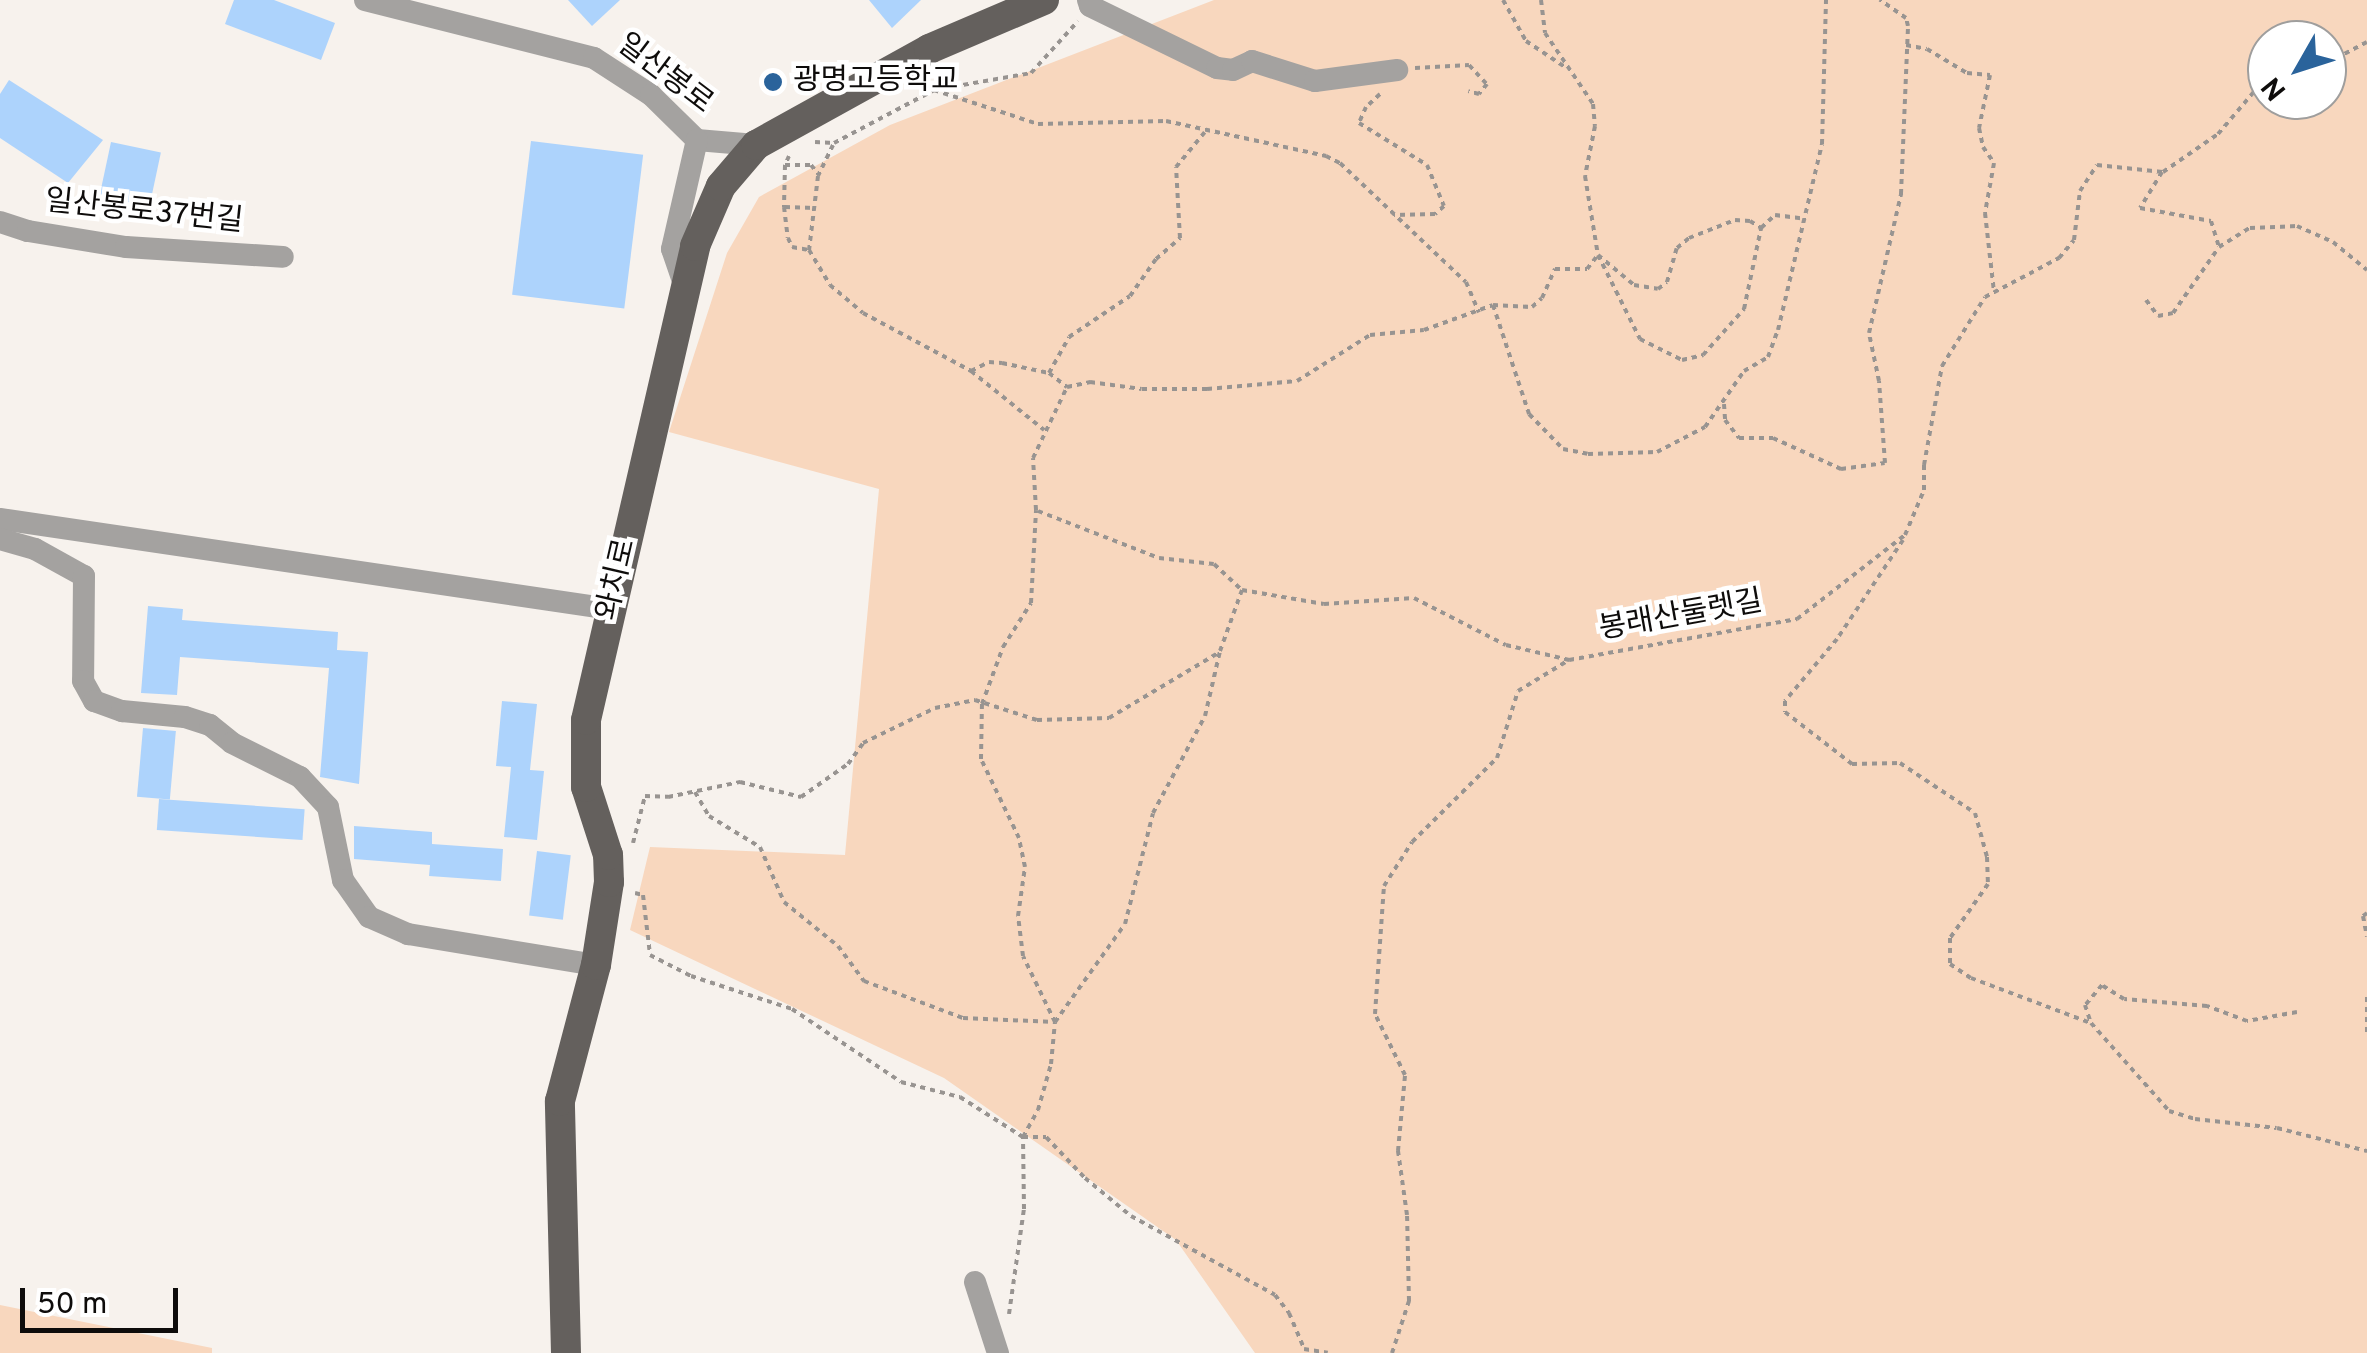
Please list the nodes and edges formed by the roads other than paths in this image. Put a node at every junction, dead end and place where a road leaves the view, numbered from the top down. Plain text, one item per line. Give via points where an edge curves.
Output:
1 (364, 0) edge
2 (1044, 0) edge
3 (1089, 3) edge
4 (1397, 70) road end
5 (697, 140) junction
6 (756, 145) junction
7 (0, 222) edge
8 (283, 257) dead end
9 (686, 288) junction
10 (0, 519) edge
11 (86, 534) junction
12 (0, 538) edge
13 (84, 576) junction
14 (611, 609) junction
15 (596, 965) junction
16 (976, 1282) dead end
17 (998, 1352) edge
18 (566, 1353) edge

1 - 5 street, 일산봉로 via 594,58 651,95
2 - 6 main road, 와치로 via 930,49
3 - 4 street via 1217,68 1233,70 1252,61 1315,81
5 - 6 street, 일산봉로
5 - 9 street via 672,249
6 - 9 main road, 와치로 via 721,186 695,246
7 - 8 street, 일산봉로37번길 via 126,247
9 - 14 main road, 와치로
10 - 11 street
11 - 13 street
11 - 14 street
12 - 13 street
13 - 15 street via 83,681 94,702 210,725 300,777 328,807 343,880 369,917 408,934
14 - 15 main road, 와치로 via 586,720 586,787 608,855
15 - 18 main road, 와치로 via 560,1101
16 - 17 street

